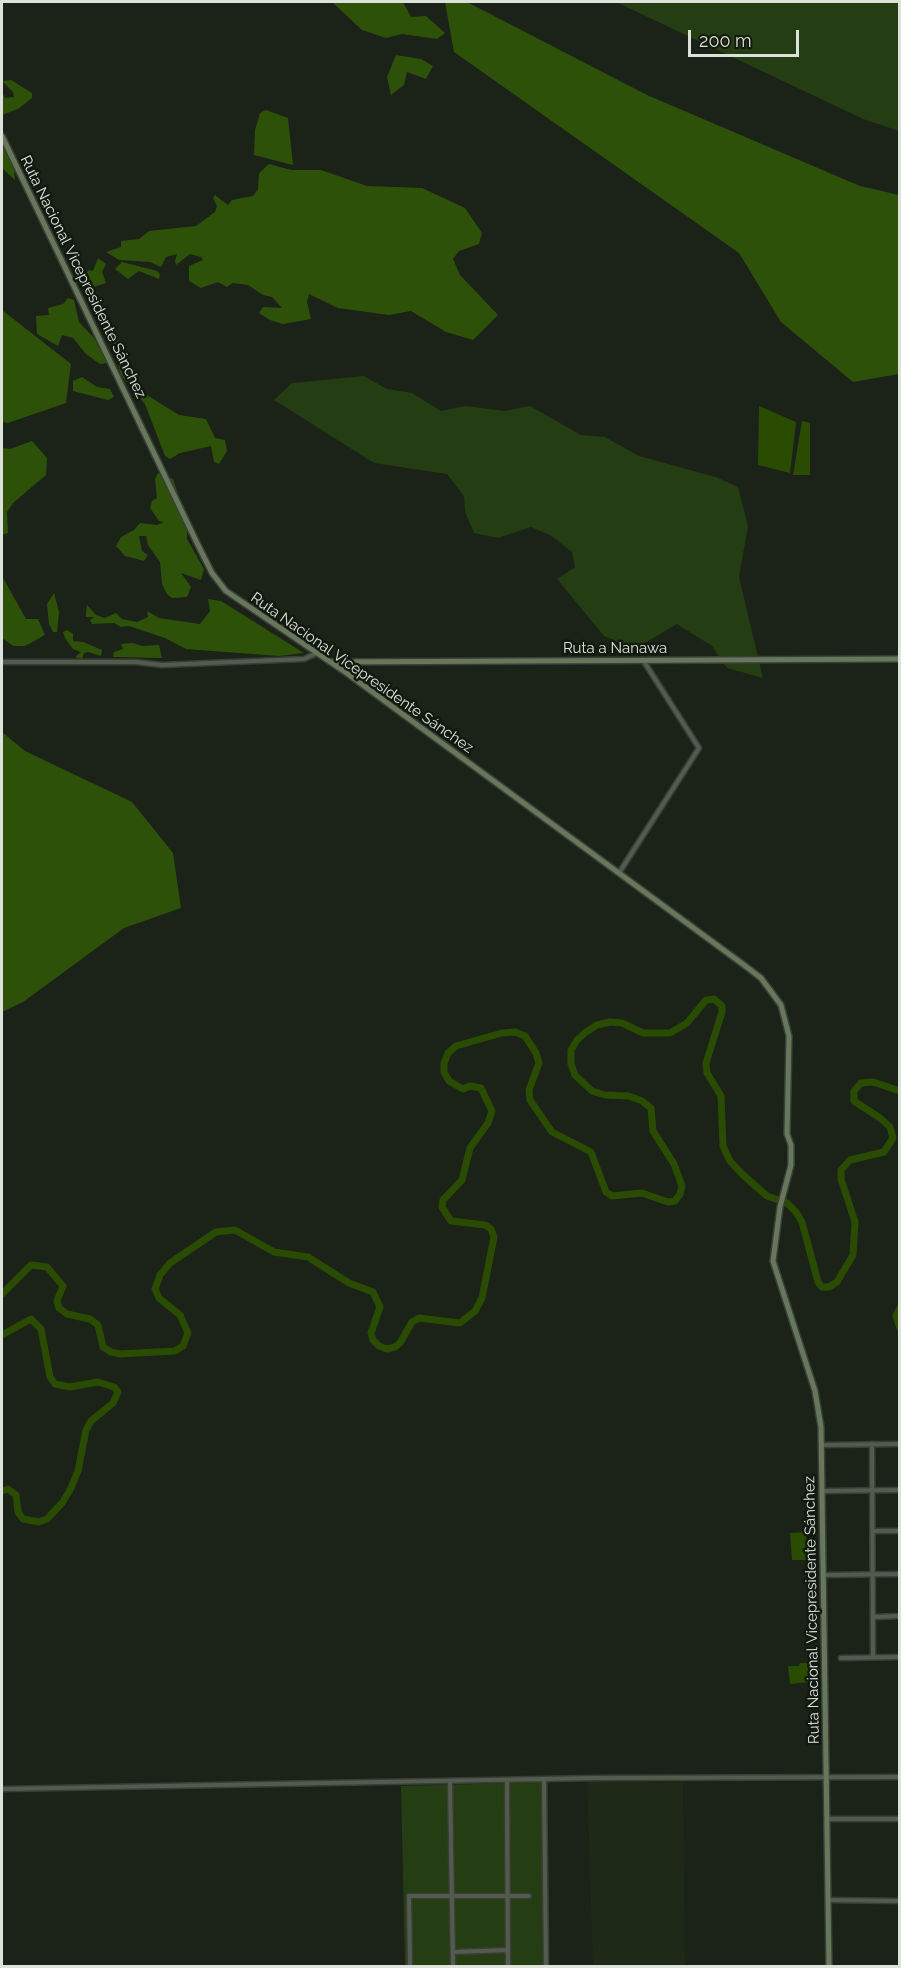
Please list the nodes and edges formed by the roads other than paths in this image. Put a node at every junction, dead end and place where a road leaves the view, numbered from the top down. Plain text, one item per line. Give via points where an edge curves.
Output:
1 (2, 135) edge
2 (317, 653) junction
3 (900, 658) edge
4 (643, 660) junction
5 (2, 662) edge
6 (330, 662) junction
7 (351, 662) junction
8 (348, 674) junction
9 (619, 873) junction
10 (900, 1443) edge
11 (872, 1444) junction
12 (822, 1445) junction
13 (872, 1490) junction
14 (900, 1490) edge
15 (823, 1491) junction
16 (873, 1531) junction
17 (900, 1531) edge
18 (873, 1574) junction
19 (900, 1574) edge
20 (825, 1575) junction
21 (900, 1616) edge
22 (873, 1617) junction
23 (873, 1657) junction
24 (900, 1657) edge
25 (841, 1658) dead end
26 (900, 1777) edge
27 (826, 1778) junction
28 (507, 1780) junction
29 (544, 1780) junction
30 (450, 1781) junction
31 (2, 1789) edge
32 (827, 1819) junction
33 (900, 1819) edge
34 (507, 1896) junction
35 (529, 1896) dead end
36 (452, 1897) junction
37 (828, 1900) junction
38 (900, 1901) edge
39 (508, 1950) junction
40 (453, 1952) junction
41 (410, 1966) edge
42 (453, 1966) edge
43 (508, 1966) edge
44 (546, 1966) edge
45 (829, 1966) edge

1 - 2 street, Ruta Nacional Vicepresidente Sánchez via 212,573 234,598
2 - 5 street via 304,659 162,665
2 - 6 street, Ruta Nacional Vicepresidente Sánchez
3 - 4 street, Ruta a Nanawa
4 - 7 street, Ruta a Nanawa
4 - 9 street via 699,748
6 - 7 street, Ruta a Nanawa
6 - 8 street, Ruta Nacional Vicepresidente Sánchez
7 - 8 street
8 - 9 street, Ruta Nacional Vicepresidente Sánchez
9 - 12 street, Ruta Nacional Vicepresidente Sánchez via 744,964 772,991 784,1012 789,1036 787,1134 791,1145 773,1261 815,1391
10 - 11 street
11 - 12 street
11 - 13 street
12 - 15 street, Ruta Nacional Vicepresidente Sánchez
13 - 14 street
13 - 15 street
13 - 16 street
15 - 20 street, Ruta Nacional Vicepresidente Sánchez
16 - 17 street
16 - 18 street
18 - 19 street
18 - 20 street
18 - 22 street
20 - 27 street, Ruta Nacional Vicepresidente Sánchez
21 - 22 street
22 - 23 street
23 - 24 street
23 - 25 street
26 - 27 street
27 - 29 street
27 - 32 street, Ruta Nacional Vicepresidente Sánchez
28 - 29 street
28 - 30 street
28 - 34 street
29 - 44 street
30 - 31 street
30 - 36 street
32 - 33 street
32 - 37 street, Ruta Nacional Vicepresidente Sánchez
34 - 35 street
34 - 36 street
34 - 39 street
36 - 40 street
36 - 41 street via 409,1896
37 - 38 street
37 - 45 street, Ruta Nacional Vicepresidente Sánchez
39 - 40 street
39 - 43 street
40 - 42 street

